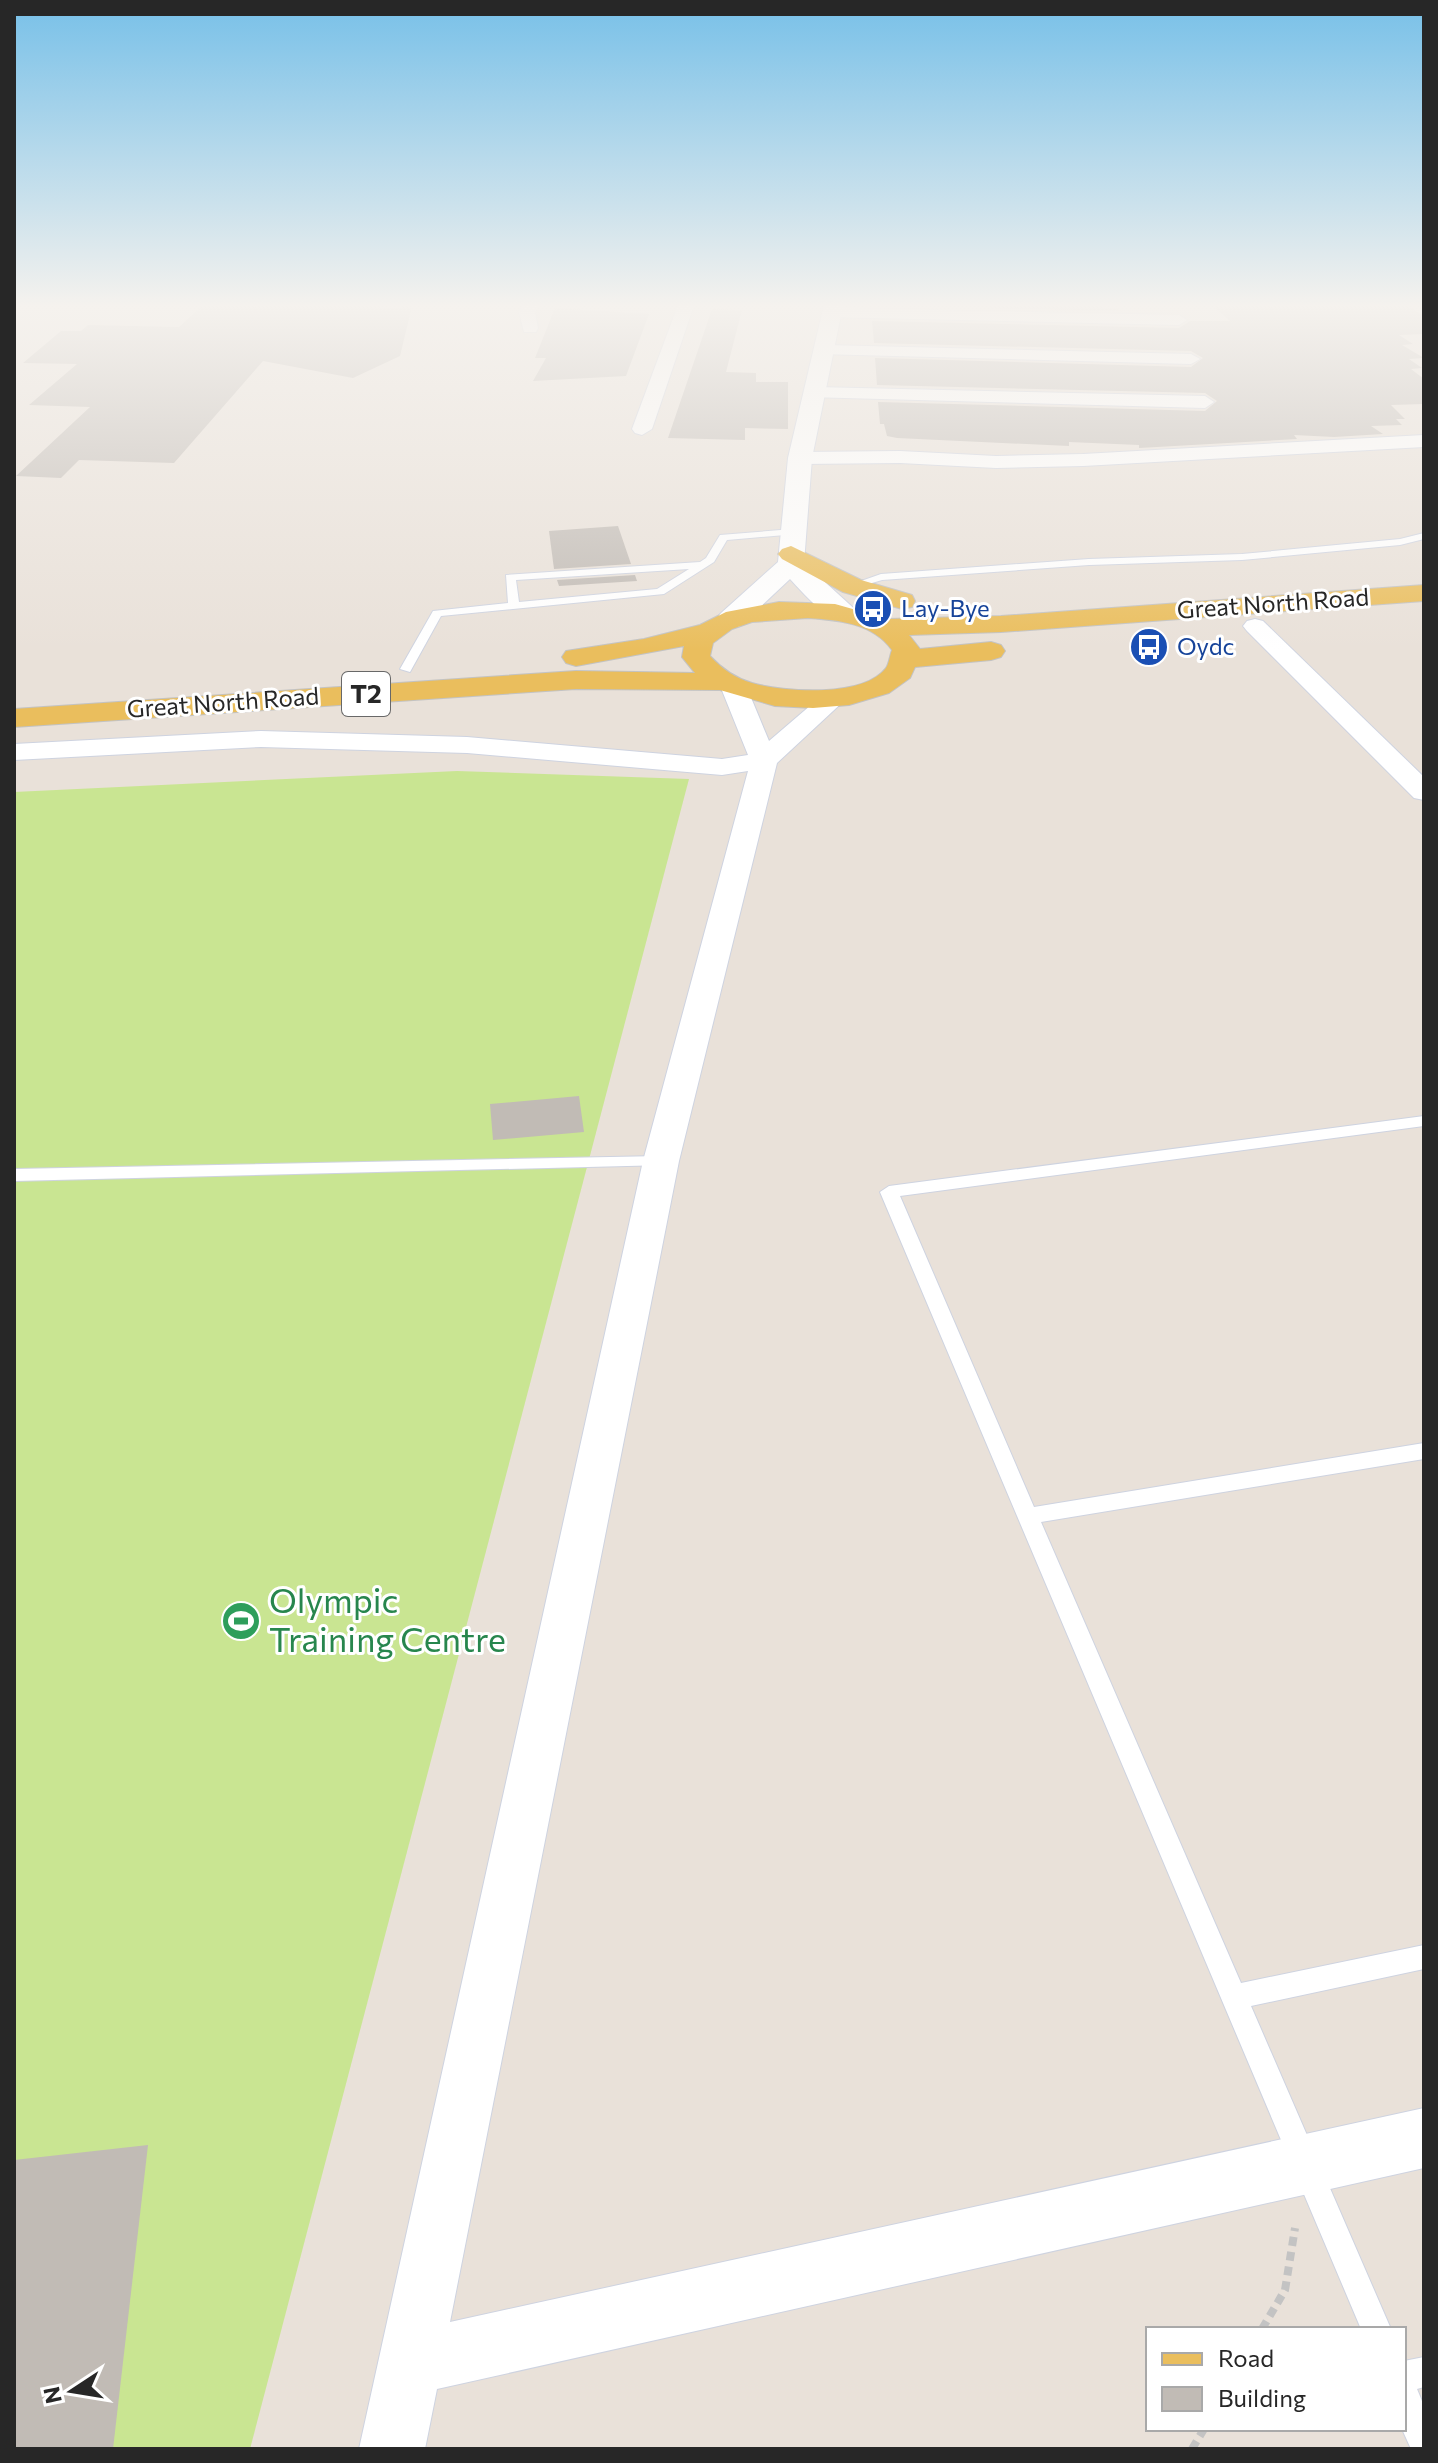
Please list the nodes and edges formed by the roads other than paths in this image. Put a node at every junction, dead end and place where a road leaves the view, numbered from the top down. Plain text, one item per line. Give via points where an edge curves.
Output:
1 (645, 420) edge
2 (809, 420) edge
3 (1210, 420) edge
4 (642, 429) dead end
5 (1424, 441) edge
6 (1221, 454) junction
7 (800, 458) junction
8 (1424, 536) edge
9 (792, 550) junction
10 (703, 565) junction
11 (852, 586) junction
12 (1424, 593) edge
13 (514, 603) junction
14 (1424, 613) edge
15 (846, 614) junction
16 (1063, 620) junction
17 (718, 626) junction
18 (1255, 626) junction
19 (882, 627) junction
20 (907, 659) junction
21 (406, 669) junction
22 (727, 685) junction
23 (14, 696) edge
24 (834, 698) junction
25 (14, 718) edge
26 (14, 752) edge
27 (764, 760) junction
28 (1424, 792) edge
29 (1424, 1121) edge
30 (661, 1161) junction
31 (14, 1175) edge
32 (1424, 1451) edge
33 (1027, 1516) junction
34 (1424, 1957) edge
35 (1234, 1997) junction
36 (1424, 2138) edge
37 (1305, 2164) junction
38 (1375, 2327) edge
39 (411, 2363) junction
40 (1406, 2401) edge
41 (1424, 2443) edge
42 (392, 2449) edge

1 - 4 street
2 - 7 main road
3 - 6 street
5 - 6 street
6 - 7 street via 996,462
7 - 9 main road
8 - 11 lane via 1242,557 881,577
9 - 10 lane via 724,537
9 - 11 main road
9 - 15 main road via 815,590
9 - 17 main road
10 - 13 lane via 660,592
10 - 13 lane via 510,577
11 - 16 main road via 895,600
12 - 16 main road, Great North Road / T2
13 - 21 lane via 437,613
14 - 18 main road, Great North Road
15 - 17 main road, T2 via 777,610
15 - 19 main road, T2
16 - 19 main road, Great North Road / T2
17 - 21 main road, Great North Road / T2 via 608,653
17 - 22 main road via 699,640 696,657
18 - 20 main road, Great North Road
18 - 28 street
19 - 20 main road via 901,642
20 - 24 main road, T2 via 885,683
21 - 23 main road, Great North Road / T2
22 - 24 main road, T2 via 782,698
22 - 25 main road, Great North Road / T2 via 576,680
22 - 27 street
24 - 27 street
26 - 27 street via 261,739 467,745 722,767
27 - 30 street
29 - 33 lane via 889,1192
30 - 31 lane
30 - 39 street
32 - 33 lane
33 - 35 lane
34 - 35 lane
35 - 37 lane
36 - 37 street
37 - 38 lane
37 - 39 street
39 - 42 street
40 - 41 lane

